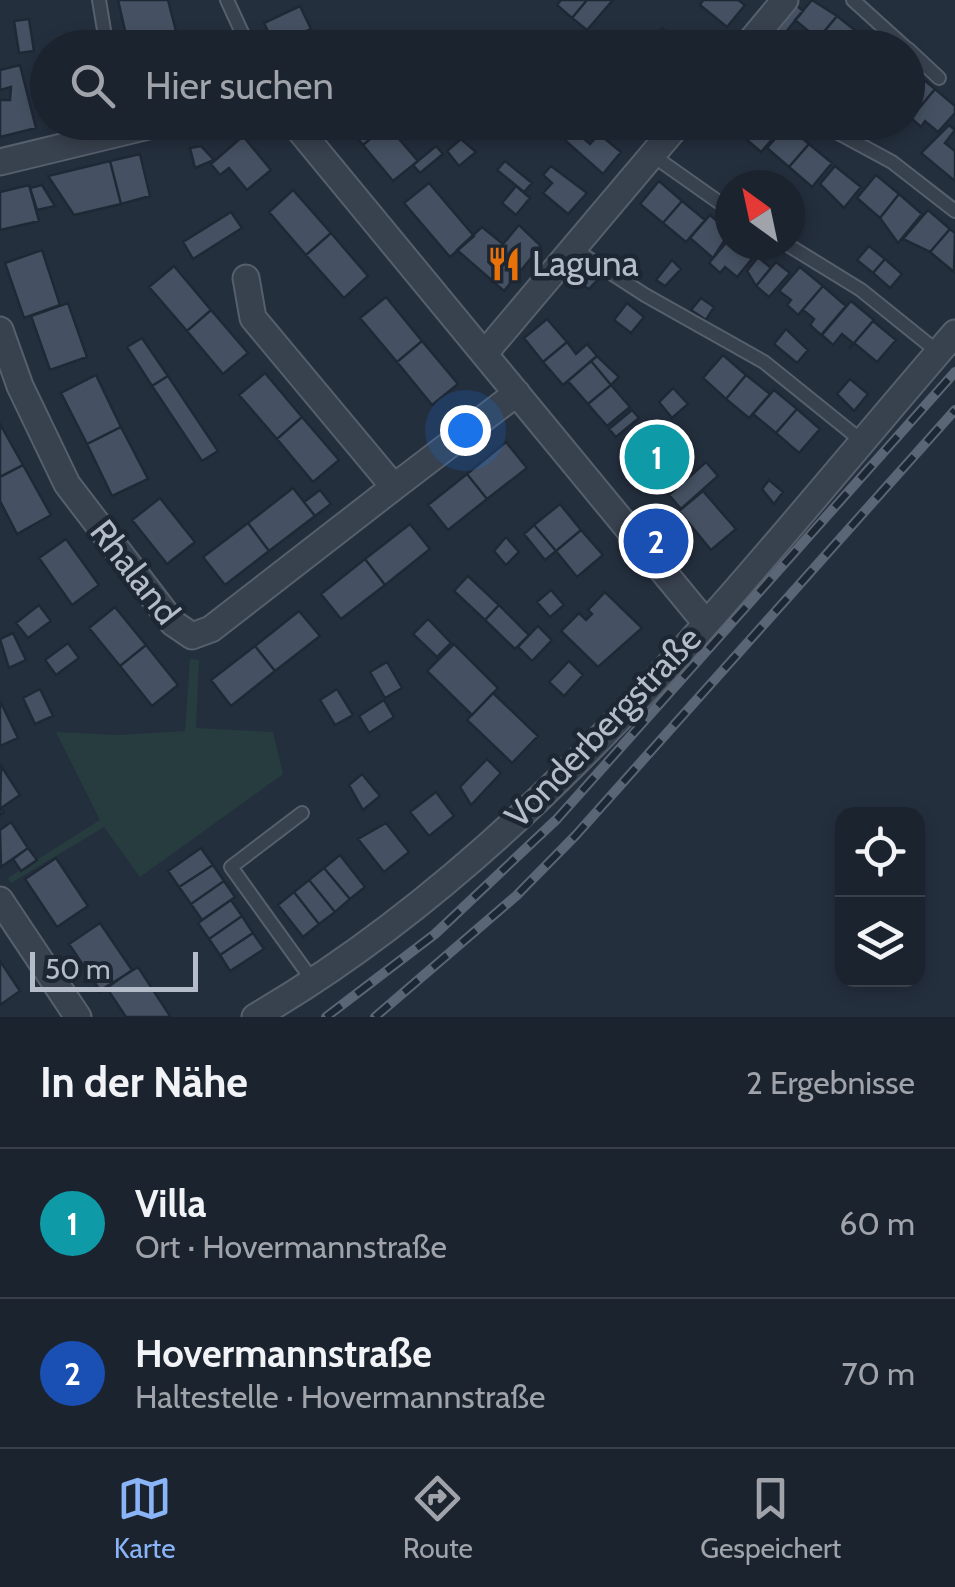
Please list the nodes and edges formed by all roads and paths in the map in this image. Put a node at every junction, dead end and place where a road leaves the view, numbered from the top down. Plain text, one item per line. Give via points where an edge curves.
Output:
1 (98, 0) edge
2 (227, 0) edge
3 (785, 0) edge
4 (853, 0) edge
5 (104, 30) edge
6 (241, 30) edge
7 (759, 30) edge
8 (886, 30) edge
9 (925, 65) edge
10 (939, 78) dead end
11 (81, 140) edge
12 (308, 140) edge
13 (665, 140) edge
14 (851, 140) edge
15 (652, 155) junction
16 (0, 162) edge
17 (715, 199) edge
18 (955, 211) edge
19 (574, 248) junction
20 (805, 256) edge
21 (246, 278) dead end
22 (0, 330) edge
23 (947, 342) edge
24 (485, 353) junction
25 (517, 393) junction
26 (862, 441) junction
27 (394, 487) junction
28 (704, 622) junction
29 (302, 813) dead end
30 (0, 900) edge
31 (313, 981) junction
32 (78, 1017) edge
33 (255, 1017) edge

1 - 5 lane
2 - 6 lane
3 - 7 street
4 - 8 lane
9 - 10 lane
11 - 16 street
12 - 24 street
13 - 15 street
14 - 18 lane
15 - 17 lane
15 - 19 street
19 - 24 street
19 - 26 lane via 764,362
20 - 23 lane, Vonderbergstraße
21 - 27 street via 253,318
22 - 27 street, Rhaland via 67,484 173,623 192,636 211,629
23 - 26 street, Vonderbergstraße
24 - 25 street
25 - 27 street, Rhaland
25 - 28 street
26 - 28 street, Vonderbergstraße
28 - 31 street, Vonderbergstraße via 481,852
29 - 31 lane via 231,867
30 - 32 street
31 - 33 street, Vonderbergstraße

